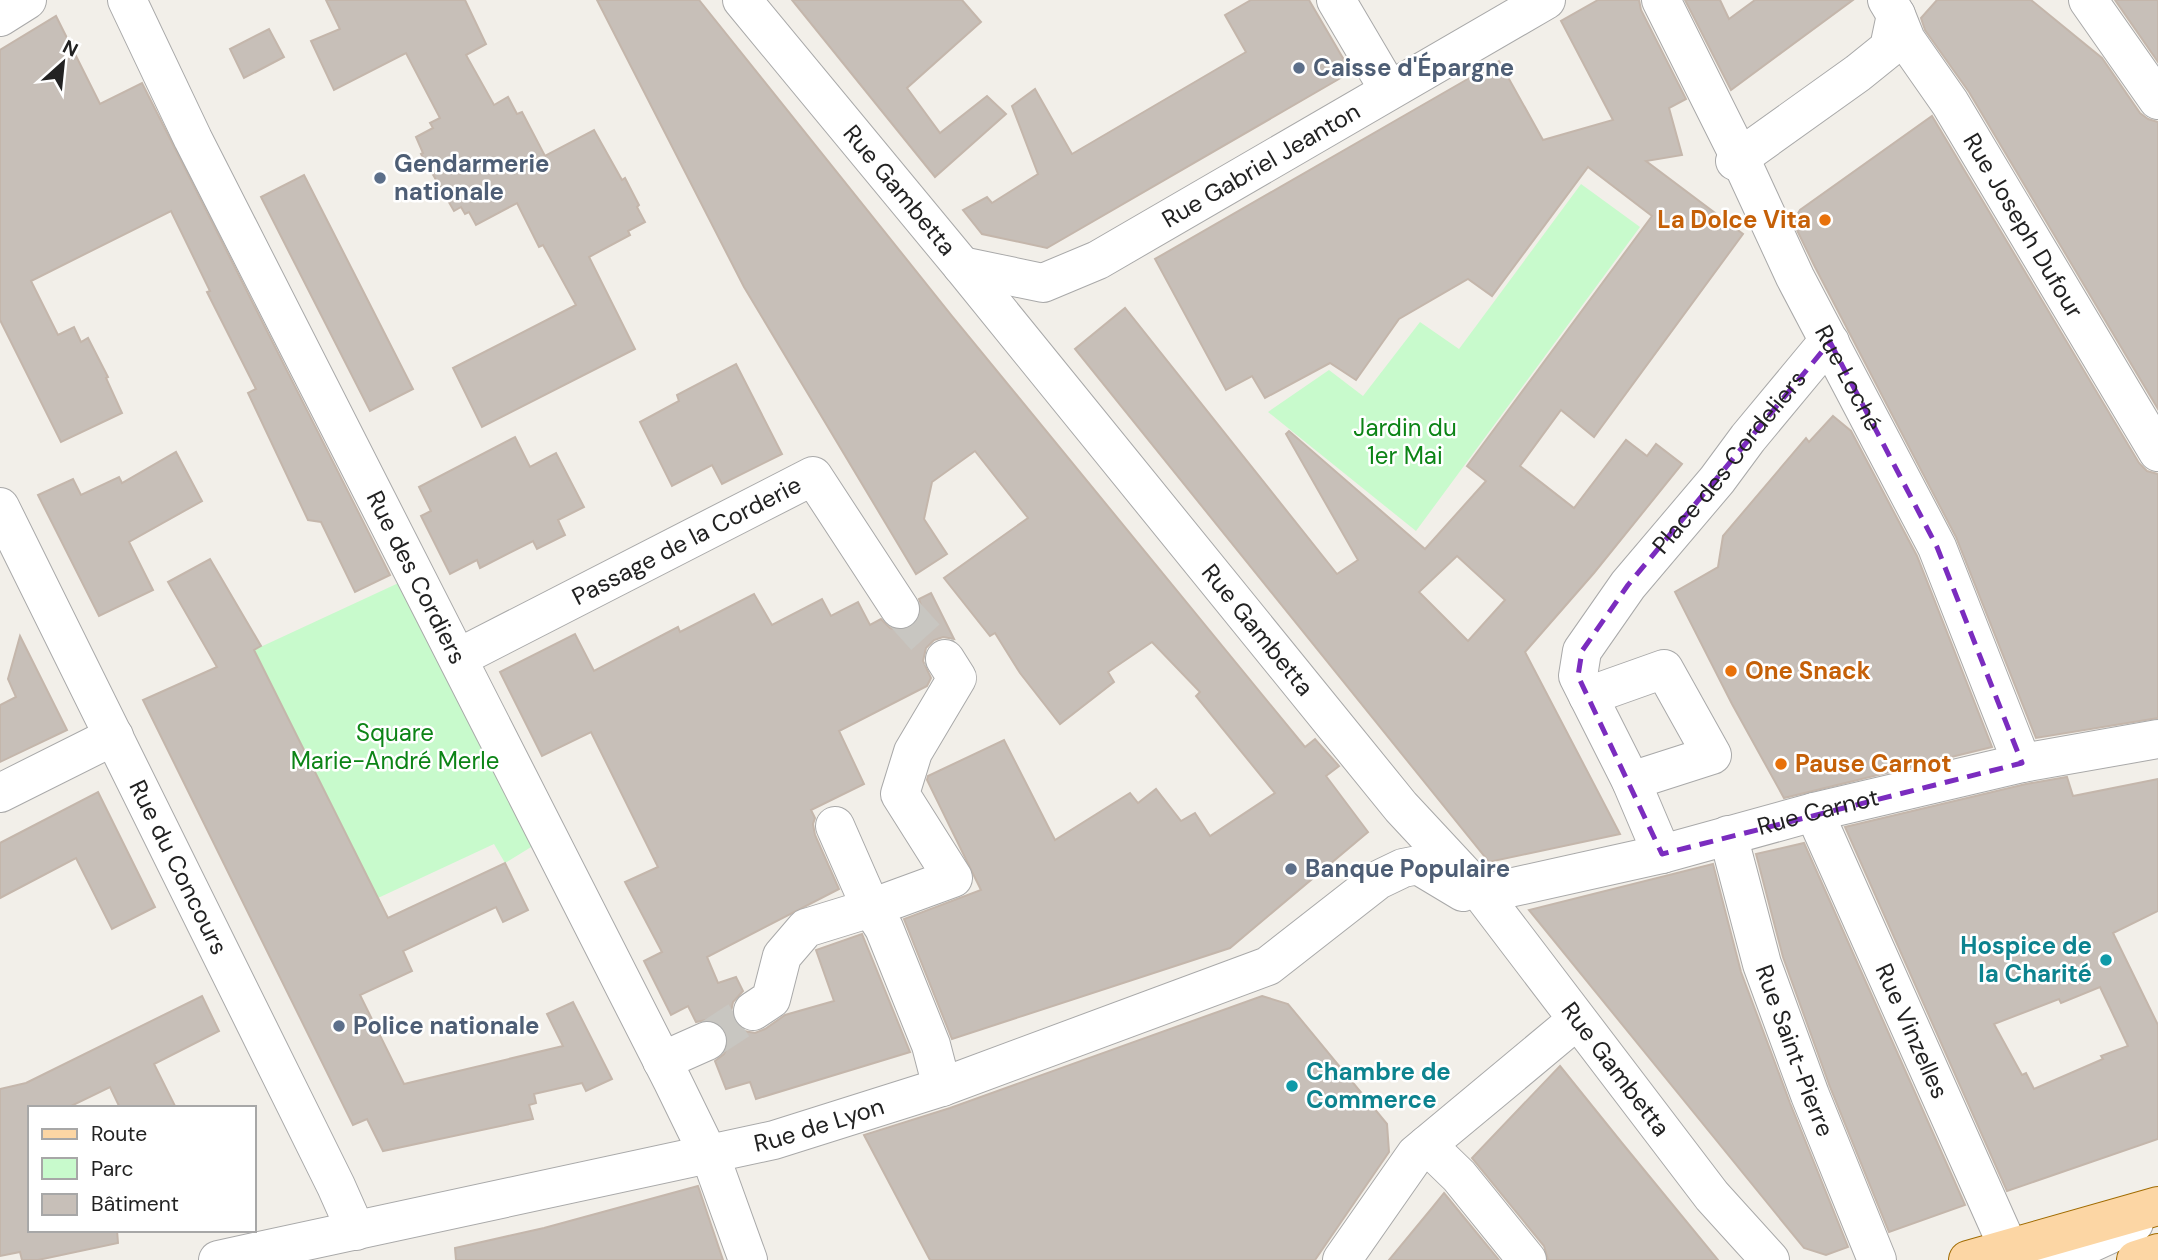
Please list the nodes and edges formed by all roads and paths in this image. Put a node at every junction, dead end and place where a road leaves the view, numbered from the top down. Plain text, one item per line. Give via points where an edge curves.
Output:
1 (27, 0) edge
2 (127, 0) edge
3 (743, 0) edge
4 (1336, 0) edge
5 (1546, 0) edge
6 (1661, 0) edge
7 (2088, 0) edge
8 (1898, 5) edge
9 (0, 17) edge
10 (1389, 90) junction
11 (2158, 100) edge
12 (1737, 159) junction
13 (962, 266) junction
14 (1830, 341) junction
15 (2158, 452) edge
16 (0, 507) edge
17 (900, 609) tunnel mouth
18 (457, 658) junction
19 (946, 659) tunnel mouth
20 (1588, 696) junction
21 (114, 736) junction
22 (2158, 739) edge
23 (2022, 763) junction
24 (1631, 781) junction
25 (0, 793) edge
26 (1401, 807) junction
27 (1814, 812) junction
28 (835, 826) dead end
29 (1728, 835) junction
30 (1662, 854) junction
31 (1378, 880) junction
32 (1487, 902) junction
33 (871, 908) junction
34 (752, 1011) tunnel mouth
35 (1577, 1020) junction
36 (707, 1041) tunnel mouth
37 (662, 1061) junction
38 (942, 1087) junction
39 (709, 1154) junction
40 (1417, 1156) junction
41 (2158, 1206) edge
42 (2158, 1212) edge
43 (356, 1231) junction
44 (2009, 1248) junction
45 (2158, 1253) edge
46 (218, 1260) edge
47 (748, 1260) edge
48 (1342, 1260) edge
49 (1527, 1260) edge
50 (1770, 1260) edge
51 (1877, 1260) edge
52 (1968, 1260) edge
53 (2054, 1260) edge
54 (2136, 1260) edge

1 - 9 street
2 - 18 street, Rue des Cordiers
3 - 13 street, Rue Gambetta
4 - 10 street
5 - 10 street, Rue Gabriel Jeanton
6 - 12 street, Rue Loché
7 - 11 street
8 - 12 street via 1889,48
8 - 15 street, Rue Joseph Dufour via 1906,40 1950,103
10 - 13 street, Rue Gabriel Jeanton via 1087,265 1043,283
12 - 14 street, Rue Loché
13 - 26 street, Rue Gambetta
14 - 20 street, Place des Cordeliers via 1628,584 1582,651 1578,676
14 - 23 street, Rue Loché via 1937,547
16 - 21 street, Rue du Concours
17 - 18 street, Passage de la Corderie via 813,476
18 - 37 street, Rue des Cordiers
19 - 33 street via 957,678 914,752 900,794 953,878
20 - 24 street, Place des Cordeliers
20 - 24 street via 1664,669 1712,755
21 - 25 street
21 - 43 street, Rue du Concours
22 - 23 street, Rue Carnot
23 - 27 street, Rue Carnot
24 - 30 street, Place des Cordeliers
26 - 31 street, Rue de Lyon via 1394,856
26 - 32 street, Rue Gambetta
27 - 29 street, Rue Carnot
27 - 44 street, Rue Vinzelles
28 - 33 street
29 - 30 street, Rue Carnot
29 - 51 street, Rue Saint-Pierre via 1762,964
30 - 32 street, Rue Carnot
31 - 32 street, Rue de Lyon via 1418,865
31 - 38 street, Rue de Lyon via 1268,966
32 - 35 street, Rue Gambetta
33 - 34 street via 806,928 782,956 771,999
33 - 38 street via 884,928 926,1032
35 - 40 street
35 - 50 street, Rue Gambetta via 1712,1196
36 - 37 street
37 - 39 street, Rue des Cordiers
38 - 39 street, Rue de Lyon via 774,1140
39 - 43 street, Rue de Lyon
39 - 47 street, Rue des Cordiers
40 - 48 street
40 - 49 street via 1459,1176
41 - 44 main road
42 - 53 street
43 - 46 street, Rue de Lyon
44 - 52 main road
45 - 54 main road

